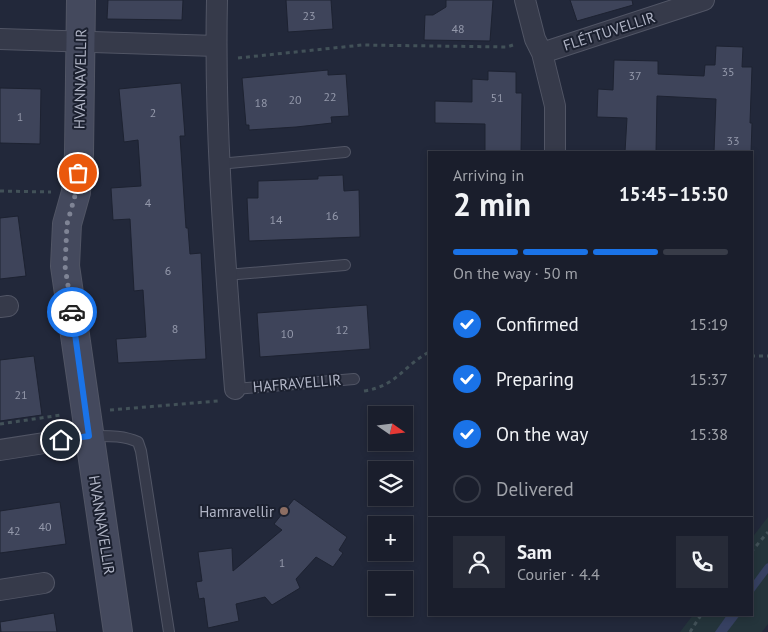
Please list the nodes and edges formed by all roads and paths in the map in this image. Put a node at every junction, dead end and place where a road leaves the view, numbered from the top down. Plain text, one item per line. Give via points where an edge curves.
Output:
1 (81, 0) edge
2 (217, 0) edge
3 (525, 0) edge
4 (704, 0) edge
5 (0, 39) edge
6 (80, 41) junction
7 (539, 46) junction
8 (216, 54) junction
9 (555, 151) edge
10 (345, 152) dead end
11 (219, 164) junction
12 (0, 191) edge
13 (76, 192) junction
14 (345, 265) dead end
15 (226, 275) junction
16 (753, 356) edge
17 (768, 356) edge
18 (354, 379) dead end
19 (235, 389) joint
20 (0, 424) edge
21 (87, 424) junction
22 (0, 450) edge
23 (768, 532) edge
24 (753, 550) edge
25 (44, 583) dead end
26 (0, 590) edge
27 (700, 616) edge
28 (118, 632) edge
29 (169, 632) edge
30 (690, 632) edge

1 - 6 street, HVANNAVELLIR
2 - 8 street, HAFRAVELLIR
3 - 7 street, FLÉTTUVELLIR
4 - 7 street, FLÉTTUVELLIR
5 - 6 street
6 - 8 street
6 - 13 street, HVANNAVELLIR
7 - 8 path via 362,45
7 - 9 street, FLÉTTUVELLIR via 555,106
8 - 11 street, HAFRAVELLIR
10 - 11 lane
11 - 15 street, HAFRAVELLIR
12 - 13 path
13 - 21 street, HVANNAVELLIR via 67,224 65,266
14 - 15 lane
15 - 19 street, HAFRAVELLIR
16 - 17 path
18 - 19 lane, HAFRAVELLIR
20 - 21 path
21 - 22 street
21 - 28 street, HVANNAVELLIR
21 - 29 lane via 110,436 138,442 142,451
23 - 24 path
25 - 26 street
27 - 30 path

